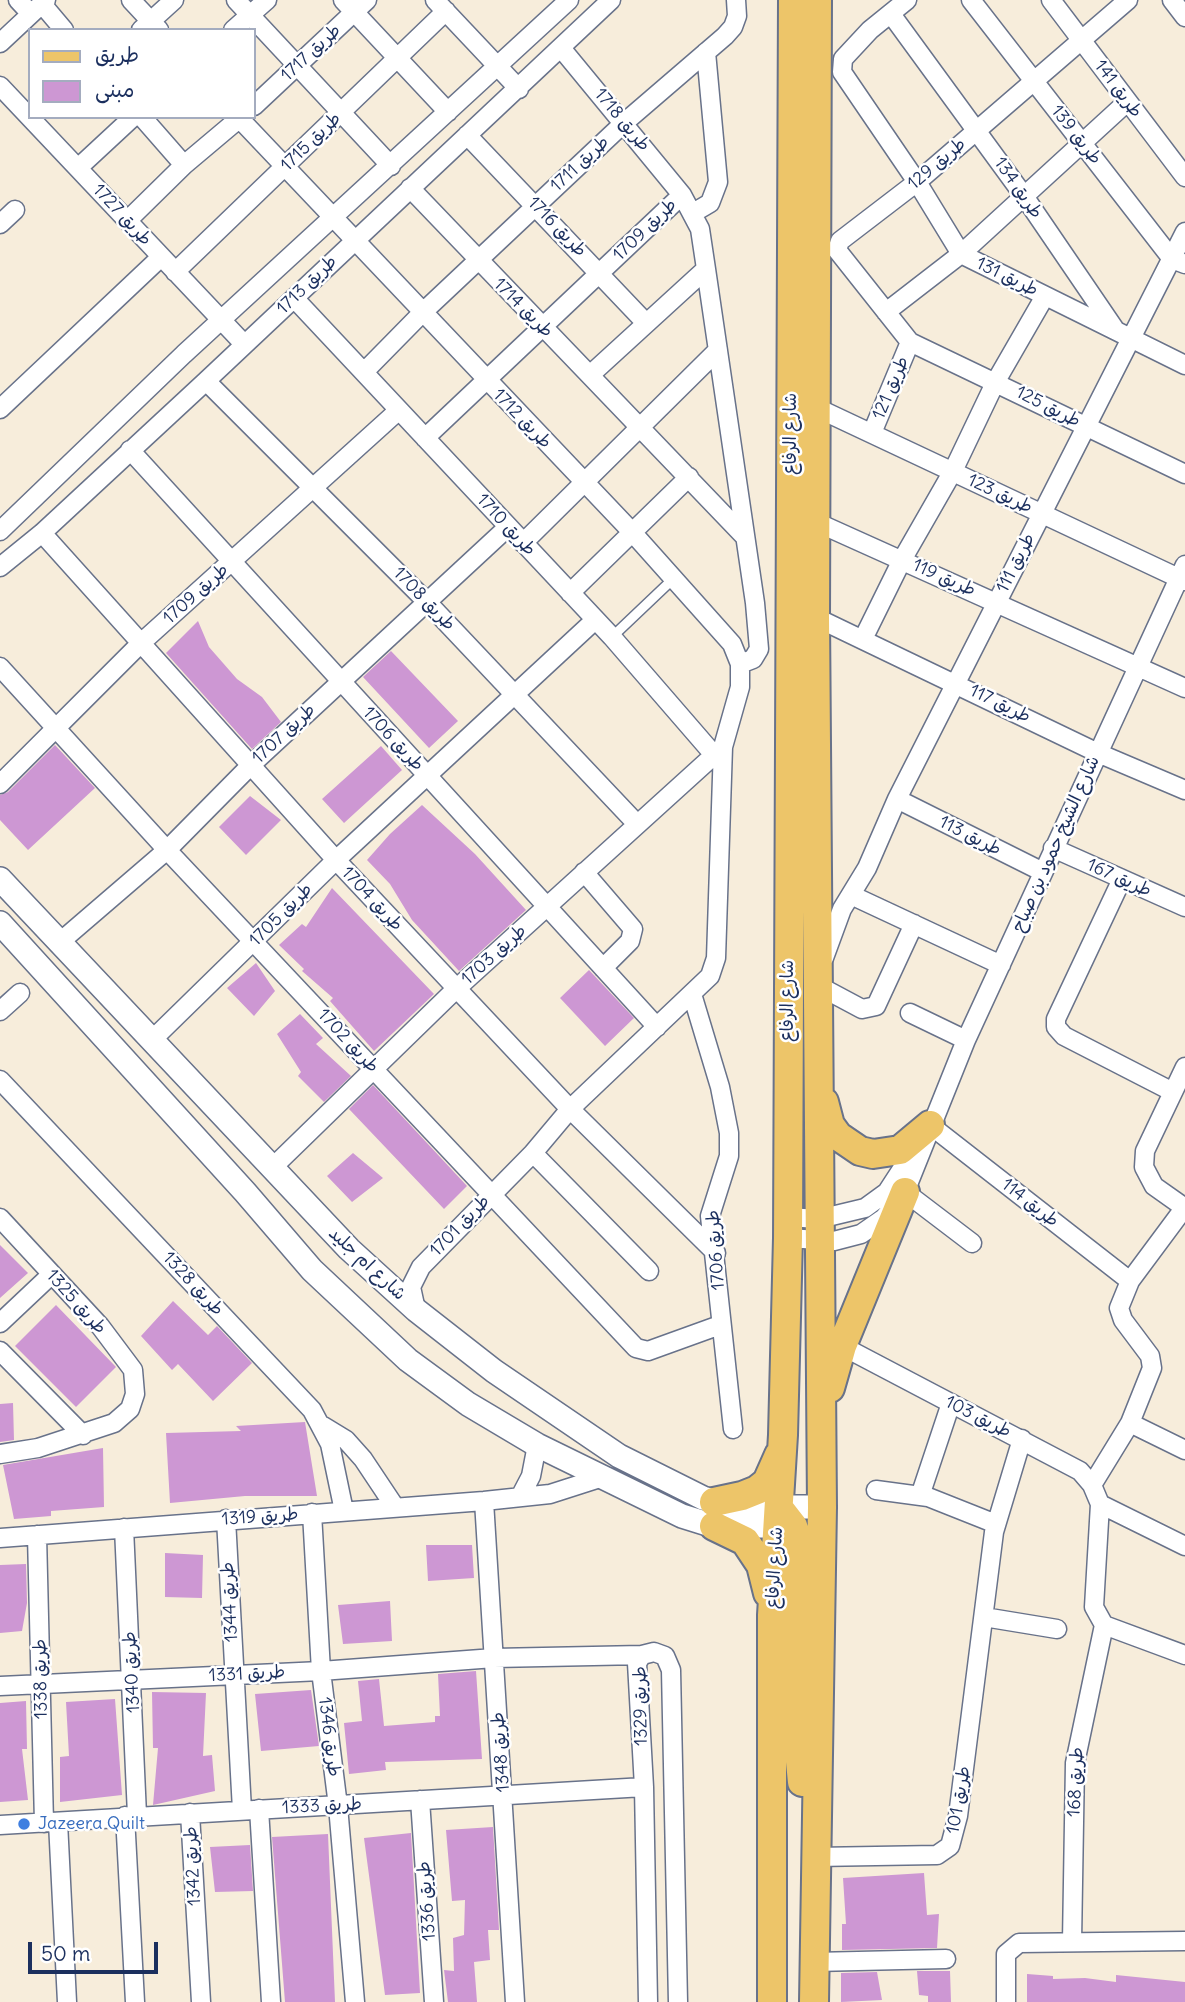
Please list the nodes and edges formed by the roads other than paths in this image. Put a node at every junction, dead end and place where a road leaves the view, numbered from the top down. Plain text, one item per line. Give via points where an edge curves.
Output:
1 (18, 0) edge
2 (131, 0) edge
3 (174, 0) edge
4 (236, 0) edge
5 (267, 0) edge
6 (569, 0) edge
7 (611, 0) edge
8 (793, 0) edge
9 (817, 0) edge
10 (907, 0) edge
11 (971, 0) edge
12 (1051, 0) edge
13 (1128, 0) edge
14 (1172, 0) edge
15 (440, 3) edge
16 (355, 4) edge
17 (40, 6) edge
18 (736, 8) edge
19 (891, 14) junction
20 (250, 15) junction
21 (1185, 17) edge
22 (150, 27) edge
23 (62, 28) edge
24 (235, 28) edge
25 (1082, 40) junction
26 (0, 43) edge
27 (561, 48) junction
28 (706, 52) junction
29 (398, 58) junction
30 (298, 66) junction
31 (496, 66) junction
32 (1034, 81) junction
33 (0, 86) edge
34 (519, 89) junction
35 (1128, 102) junction
36 (256, 104) edge
37 (28, 111) edge
38 (341, 112) junction
39 (448, 112) junction
40 (131, 119) edge
41 (144, 119) edge
42 (239, 119) edge
43 (241, 119) edge
44 (39, 121) edge
45 (625, 122) junction
46 (976, 130) junction
47 (467, 135) junction
48 (1083, 142) junction
49 (184, 165) junction
50 (391, 166) junction
51 (78, 168) junction
52 (283, 168) junction
53 (1185, 177) edge
54 (917, 182) junction
55 (410, 188) junction
56 (682, 195) junction
57 (1024, 196) junction
58 (537, 206) junction
59 (15, 210) dead end
60 (693, 214) junction
61 (333, 220) junction
62 (127, 221) junction
63 (0, 224) edge
64 (1185, 232) edge
65 (353, 240) junction
66 (961, 254) junction
67 (161, 257) junction
68 (477, 261) junction
69 (1178, 262) edge
70 (706, 268) junction
71 (175, 272) junction
72 (601, 274) junction
73 (1045, 296) junction
74 (294, 298) junction
75 (886, 312) junction
76 (422, 313) junction
77 (222, 321) junction
78 (645, 322) junction
79 (543, 328) junction
80 (1123, 335) junction
81 (911, 342) junction
82 (244, 344) junction
83 (718, 350) junction
84 (1185, 365) edge
85 (363, 372) junction
86 (590, 375) junction
87 (206, 381) junction
88 (996, 381) junction
89 (487, 383) junction
90 (815, 407) junction
91 (0, 409) edge
92 (399, 410) junction
93 (639, 425) junction
94 (1086, 426) junction
95 (872, 433) junction
96 (425, 438) junction
97 (130, 450) junction
98 (953, 471) junction
99 (1185, 474) edge
100 (689, 477) junction
101 (583, 484) junction
102 (314, 488) junction
103 (1042, 513) junction
104 (816, 522) junction
105 (508, 527) junction
106 (0, 531) edge
107 (632, 532) junction
108 (42, 533) junction
109 (745, 537) junction
110 (523, 543) junction
111 (902, 560) junction
112 (231, 562) junction
113 (0, 567) edge
114 (1183, 575) edge
115 (672, 580) junction
116 (570, 593) junction
117 (997, 601) junction
118 (428, 602) junction
119 (815, 617) junction
120 (595, 620) junction
121 (612, 637) junction
122 (863, 639) junction
123 (141, 643) junction
124 (740, 664) junction
125 (1138, 665) junction
126 (0, 667) edge
127 (340, 682) junction
128 (956, 683) junction
129 (1185, 688) edge
130 (515, 694) junction
131 (56, 731) junction
132 (719, 752) junction
133 (1098, 753) junction
134 (251, 765) junction
135 (427, 775) junction
136 (0, 784) edge
137 (1185, 790) edge
138 (897, 799) junction
139 (636, 823) junction
140 (1053, 848) junction
141 (167, 850) junction
142 (336, 860) junction
143 (584, 872) junction
144 (1043, 872) junction
145 (0, 879) edge
146 (1122, 879) junction
147 (850, 895) junction
148 (547, 907) junction
149 (1185, 907) edge
150 (0, 923) edge
151 (914, 924) junction
152 (60, 942) junction
153 (255, 942) junction
154 (1001, 965) junction
155 (603, 968) junction
156 (818, 981) junction
157 (456, 989) junction
158 (20, 993) dead end
159 (692, 994) junction
160 (0, 1011) edge
161 (910, 1013) dead end
162 (657, 1027) junction
163 (153, 1039) junction
164 (966, 1040) junction
165 (1185, 1067) edge
166 (374, 1069) junction
167 (817, 1077) junction
168 (0, 1080) edge
169 (1173, 1092) junction
170 (570, 1109) junction
171 (930, 1125) junction
172 (533, 1153) junction
173 (271, 1169) junction
174 (905, 1192) junction
175 (490, 1194) junction
176 (1185, 1208) edge
177 (0, 1217) edge
178 (788, 1228) junction
179 (820, 1229) junction
180 (972, 1243) dead end
181 (716, 1253) junction
182 (649, 1272) dead end
183 (52, 1274) junction
184 (1130, 1281) junction
185 (416, 1310) junction
186 (0, 1323) edge
187 (720, 1325) junction
188 (842, 1346) junction
189 (0, 1351) edge
190 (951, 1404) junction
191 (822, 1414) junction
192 (1130, 1423) junction
193 (323, 1426) junction
194 (733, 1429) dead end
195 (83, 1435) junction
196 (783, 1435) junction
197 (1021, 1439) junction
198 (537, 1445) junction
199 (1185, 1450) edge
200 (0, 1454) edge
201 (603, 1477) junction
202 (1092, 1485) junction
203 (876, 1490) dead end
204 (920, 1496) junction
205 (520, 1497) junction
206 (484, 1502) junction
207 (1100, 1504) junction
208 (395, 1507) junction
209 (344, 1511) junction
210 (312, 1513) junction
211 (822, 1513) junction
212 (714, 1514) junction
213 (226, 1519) junction
214 (783, 1520) junction
215 (996, 1524) junction
216 (124, 1528) junction
217 (37, 1535) junction
218 (0, 1538) edge
219 (1185, 1546) edge
220 (772, 1615) junction
221 (984, 1617) junction
222 (1104, 1625) junction
223 (1057, 1629) dead end
224 (642, 1655) junction
225 (1185, 1656) edge
226 (494, 1658) junction
227 (321, 1671) junction
228 (234, 1675) junction
229 (133, 1680) junction
230 (42, 1684) junction
231 (0, 1685) edge
232 (644, 1787) junction
233 (505, 1796) junction
234 (421, 1800) junction
235 (338, 1806) junction
236 (250, 1810) junction
237 (190, 1813) junction
238 (132, 1816) junction
239 (51, 1822) junction
240 (0, 1825) edge
241 (815, 1849) junction
242 (1185, 1941) edge
243 (1072, 1942) junction
244 (946, 1959) dead end
245 (814, 1962) junction
246 (67, 2002) edge
247 (135, 2002) edge
248 (201, 2002) edge
249 (271, 2002) edge
250 (355, 2002) edge
251 (434, 2002) edge
252 (515, 2002) edge
253 (648, 2002) edge
254 (678, 2002) edge
255 (772, 2002) edge
256 (814, 2002) edge
257 (1006, 2002) edge

1 - 17 street
2 - 22 street
3 - 22 street
4 - 20 street
5 - 20 street
6 - 31 street, طريق 1713
7 - 27 street, طريق 1713
8 - 178 main road, شارع الرفاع
9 - 90 main road, شارع الرفاع
10 - 19 street
11 - 32 street, طريق 139
12 - 25 street, طريق 141
13 - 25 street, طريق 129
14 - 21 street
15 - 29 street, طريق 1715
15 - 31 street
16 - 29 street
16 - 30 street, طريق 1717
17 - 23 street
17 - 26 street
18 - 28 street, طريق 1711 via 733,27
19 - 46 street, طريق 134
19 - 54 street, طريق 131 via 843,59 842,72
20 - 24 street
20 - 30 street
25 - 32 street, طريق 129
25 - 35 street, طريق 141
27 - 34 street, طريق 1713
27 - 45 street, طريق 1718
28 - 45 street, طريق 1711
28 - 60 street via 718,182 710,203
29 - 38 street, طريق 1715
29 - 39 street
30 - 36 street, طريق 1717
30 - 38 street
31 - 34 street
31 - 39 street, طريق 1713
32 - 46 street, طريق 129
32 - 48 street, طريق 139
33 - 37 street, طريق 1727
34 - 47 street, طريق 1713
35 - 48 street
35 - 53 street, طريق 141
38 - 50 street
38 - 52 street, طريق 1715
39 - 50 street, طريق 1713
40 - 51 street
41 - 49 street
42 - 49 street
43 - 52 street, طريق 1712
44 - 51 street, طريق 1727
45 - 56 street, طريق 1718
45 - 58 street, طريق 1711
46 - 54 street, طريق 129
46 - 57 street, طريق 134
47 - 55 street, طريق 1713
47 - 58 street, طريق 1716
48 - 57 street
48 - 69 street, طريق 139
49 - 62 street
50 - 61 street, طريق 1713
51 - 62 street, طريق 1727
52 - 61 street, طريق 1712
52 - 71 street, طريق 1715
54 - 66 street, طريق 131
54 - 75 street, طريق 129 via 840,241 837,250
55 - 65 street, طريق 1713
55 - 68 street, طريق 1714
56 - 60 street, طريق 1718
56 - 72 street, طريق 1709
57 - 66 street
57 - 80 street, طريق 134
58 - 68 street, طريق 1711
58 - 72 street, طريق 1716
59 - 63 street
60 - 70 street, طريق 1718
61 - 65 street, طريق 1712
61 - 77 street, طريق 1713
62 - 67 street, طريق 1727
64 - 69 street, طريق 111
65 - 74 street, طريق 1713
65 - 76 street, طريق 1712
66 - 73 street, طريق 131
66 - 75 street
67 - 71 street, طريق 1727
67 - 91 street
68 - 76 street, طريق 1711
68 - 79 street, طريق 1714
69 - 80 street, طريق 111
70 - 78 street
70 - 83 street, طريق 1718
71 - 77 street, طريق 1727
72 - 78 street, طريق 1716
72 - 79 street, طريق 1709
73 - 80 street, طريق 131
73 - 88 street
74 - 82 street, طريق 1713
74 - 85 street, طريق 1710
75 - 81 street, طريق 129
76 - 85 street, طريق 1711
76 - 89 street, طريق 1712
77 - 82 street, طريق 1727
77 - 106 street, طريق 1713
78 - 86 street
79 - 86 street, طريق 1714
79 - 89 street, طريق 1709
80 - 84 street, طريق 131
80 - 94 street, طريق 111
81 - 88 street, طريق 125
81 - 95 street, طريق 121
82 - 87 street, طريق 1713
83 - 93 street
83 - 109 street, طريق 1718
85 - 92 street, طريق 1710
86 - 93 street, طريق 1714
87 - 97 street, طريق 1713
87 - 102 street, طريق 1708
88 - 94 street, طريق 125
88 - 98 street
89 - 96 street, طريق 1709
89 - 101 street, طريق 1712
90 - 95 street, طريق 123
90 - 104 main road, شارع الرفاع
92 - 96 street, طريق 1710
92 - 102 street, طريق 1709
93 - 100 street, طريق 1714
93 - 101 street
94 - 99 street, طريق 125
94 - 103 street, طريق 111
95 - 98 street, طريق 123
96 - 105 street, طريق 1710
97 - 108 street, طريق 1713
97 - 112 street, طريق 1706
98 - 103 street, طريق 123
98 - 111 street
100 - 107 street
100 - 109 street, طريق 1714
101 - 107 street, طريق 1712
101 - 110 street
102 - 112 street, طريق 1709
102 - 118 street, طريق 1708
103 - 114 street, طريق 123
103 - 117 street, طريق 111
104 - 111 street, طريق 119
104 - 119 main road, شارع الرفاع
105 - 110 street, طريق 1710
105 - 118 street, طريق 1707
107 - 115 street, طريق 1712
107 - 116 street
108 - 113 street, طريق 1713
108 - 123 street, طريق 1704
109 - 124 street, طريق 1718 via 759,649 753,659
110 - 116 street, طريق 1710
111 - 117 street, طريق 119
111 - 122 street
112 - 123 street, طريق 1709
112 - 127 street, طريق 1706
114 - 125 street, شارع الشيخ حمود بن صباح
115 - 121 lane
115 - 124 street, طريق 1712 via 732,645
116 - 120 street, طريق 1710
117 - 125 street, طريق 119
117 - 128 street, طريق 111
118 - 127 street, طريق 1707
118 - 130 street, طريق 1708
119 - 122 street, طريق 117
119 - 156 main road, شارع الرفاع
120 - 121 street, طريق 1710
120 - 130 street, طريق 1705
121 - 132 street, طريق 1710
122 - 128 street, طريق 117
123 - 131 street, طريق 1709
123 - 134 street, طريق 1704
124 - 132 street via 740,687
125 - 129 street, طريق 119
125 - 133 street, شارع الشيخ حمود بن صباح
126 - 131 street, طريق 1702
127 - 134 street, طريق 1707
127 - 135 street, طريق 1706
128 - 133 street, طريق 117
128 - 138 street, طريق 111
130 - 135 street, طريق 1705
130 - 139 street, طريق 1708
131 - 136 street, طريق 1709
131 - 141 street, طريق 1702
132 - 139 street, طريق 1703
132 - 159 street, طريق 1701 via 716,958 710,976
133 - 137 street, طريق 117
133 - 140 street, شارع الشيخ حمود بن صباح
134 - 141 street, طريق 1707
134 - 142 street, طريق 1704
135 - 142 street, طريق 1705
135 - 148 street, طريق 1706
138 - 144 street, طريق 113
138 - 147 street, طريق 111
139 - 143 street, طريق 1703
140 - 144 street, شارع الشيخ حمود بن صباح
140 - 146 street, طريق 167
141 - 152 street, طريق 1707
141 - 153 street, طريق 1702
142 - 153 street, طريق 1705
142 - 157 street, طريق 1704
143 - 148 street, طريق 1703
143 - 155 street via 633,929 630,942
144 - 154 street, شارع الشيخ حمود بن صباح
145 - 152 street, شارع ام جليد
146 - 149 street, طريق 167
146 - 169 street via 1056,1027 1064,1036
147 - 151 street
147 - 156 street, طريق 111
148 - 155 street, طريق 1706
148 - 157 street, طريق 1703
150 - 198 street, شارع ام جليد via 312,1270 408,1360 468,1404
151 - 154 street
151 - 156 street via 877,1006 862,1009
152 - 163 street, شارع ام جليد
153 - 163 street, طريق 1705
153 - 166 street, طريق 1702
154 - 164 street, شارع الشيخ حمود بن صباح
155 - 162 street, طريق 1706
156 - 167 main road, شارع الرفاع
157 - 166 street, طريق 1703
157 - 170 street, طريق 1704
158 - 160 street
159 - 162 street, طريق 1701
159 - 181 street, طريق 1706 via 729,1133 729,1156 710,1216
161 - 164 street
162 - 170 street, طريق 1701
163 - 173 street, شارع ام جليد
164 - 171 street, شارع الشيخ حمود بن صباح
165 - 169 street
166 - 173 street, طريق 1703
166 - 175 street, طريق 1702
167 - 171 main road via 830,1125 860,1151 900,1150
167 - 179 main road, شارع الرفاع
168 - 193 street, طريق 1328
169 - 176 street via 1145,1151 1144,1167 1154,1186
170 - 172 street, طريق 1701
170 - 181 street, طريق 1704
171 - 174 street, شارع الشيخ حمود بن صباح
171 - 179 street, شارع الشيخ حمود بن صباح via 887,1192
171 - 184 street, طريق 114
172 - 175 street, طريق 1701
172 - 182 street
173 - 185 street, شارع ام جليد
174 - 179 street, شارع الشيخ حمود بن صباح via 884,1218 861,1234 834,1241
174 - 180 street
174 - 188 main road
175 - 185 street, طريق 1701 via 414,1276 411,1287
175 - 187 street, طريق 1702 via 636,1348 648,1351
176 - 184 street
177 - 183 street, طريق 1325
178 - 179 street, شارع الشيخ حمود بن صباح
178 - 196 main road, شارع الرفاع
179 - 191 main road, شارع الرفاع
181 - 187 street, طريق 1706
183 - 186 street
183 - 195 street, طريق 1325 via 133,1370 135,1394 130,1409 114,1423
184 - 192 street via 1119,1308 1150,1356 1152,1368
185 - 212 street, شارع ام جليد via 570,1425
187 - 194 street, طريق 1706
188 - 190 street, طريق 103
188 - 191 main road
189 - 195 street
190 - 197 street, طريق 103
190 - 204 street
191 - 211 main road, شارع الرفاع
192 - 199 street
192 - 202 street
193 - 208 street via 346,1440 363,1459
193 - 209 street, طريق 1328
195 - 200 street
196 - 212 main road via 778,1461 766,1482
196 - 214 main road, شارع الرفاع
197 - 202 street, طريق 103 via 1080,1471
197 - 215 street, طريق 101
198 - 201 street, شارع ام جليد
198 - 205 street via 531,1476
201 - 205 street, طريق 1319 via 568,1490
201 - 212 street, شارع ام جليد via 682,1516
202 - 207 street, طريق 103
203 - 204 street
204 - 215 street
205 - 206 street, طريق 1319
206 - 208 street, طريق 1319
206 - 226 street, طريق 1348
207 - 219 street
207 - 222 street via 1094,1607
208 - 209 street, طريق 1319
209 - 210 street, طريق 1319
210 - 213 street, طريق 1319
210 - 227 street, طريق 1346
211 - 214 street, شارع ام جليد
211 - 241 main road, شارع الرفاع
212 - 214 street, شارع ام جليد
212 - 220 main road via 745,1541 761,1565
213 - 216 street, طريق 1319
213 - 228 street, طريق 1344
214 - 220 main road, شارع الرفاع
214 - 241 main road via 797,1542 797,1731
215 - 221 street, طريق 101
216 - 217 street, طريق 1319
216 - 229 street, طريق 1340
217 - 218 street, طريق 1319
217 - 230 street, طريق 1338
220 - 255 main road, شارع الرفاع
221 - 223 street
221 - 241 street, طريق 101 via 958,1816 950,1846 937,1855 920,1856
222 - 225 street
222 - 243 street, طريق 168 via 1076,1754
224 - 226 street, طريق 1331
224 - 232 street, طريق 1329 via 636,1663
224 - 254 street, طريق 1329 via 654,1652 665,1656 671,1670
226 - 227 street, طريق 1331
226 - 233 street, طريق 1348
227 - 228 street, طريق 1331
227 - 235 street, طريق 1346
228 - 229 street, طريق 1331
228 - 236 street, طريق 1344
229 - 230 street, طريق 1331
229 - 238 street, طريق 1340
230 - 231 street, طريق 1331
230 - 239 street, طريق 1338
232 - 233 street, طريق 1333
232 - 253 street, طريق 1329
233 - 234 street, طريق 1333
233 - 252 street, طريق 1348
234 - 235 street, طريق 1333
234 - 251 street, طريق 1336
235 - 236 street, طريق 1333
235 - 250 street, طريق 1346
236 - 237 street, طريق 1333
236 - 249 street, طريق 1344
237 - 238 street, طريق 1333
237 - 248 street, طريق 1342
238 - 239 street, طريق 1333
238 - 247 street, طريق 1340
239 - 240 street, طريق 1333
239 - 246 street, طريق 1338
241 - 245 main road, شارع الرفاع
242 - 243 street
243 - 257 street via 1011,1947 1006,1954
244 - 245 street
245 - 256 main road, شارع الرفاع

